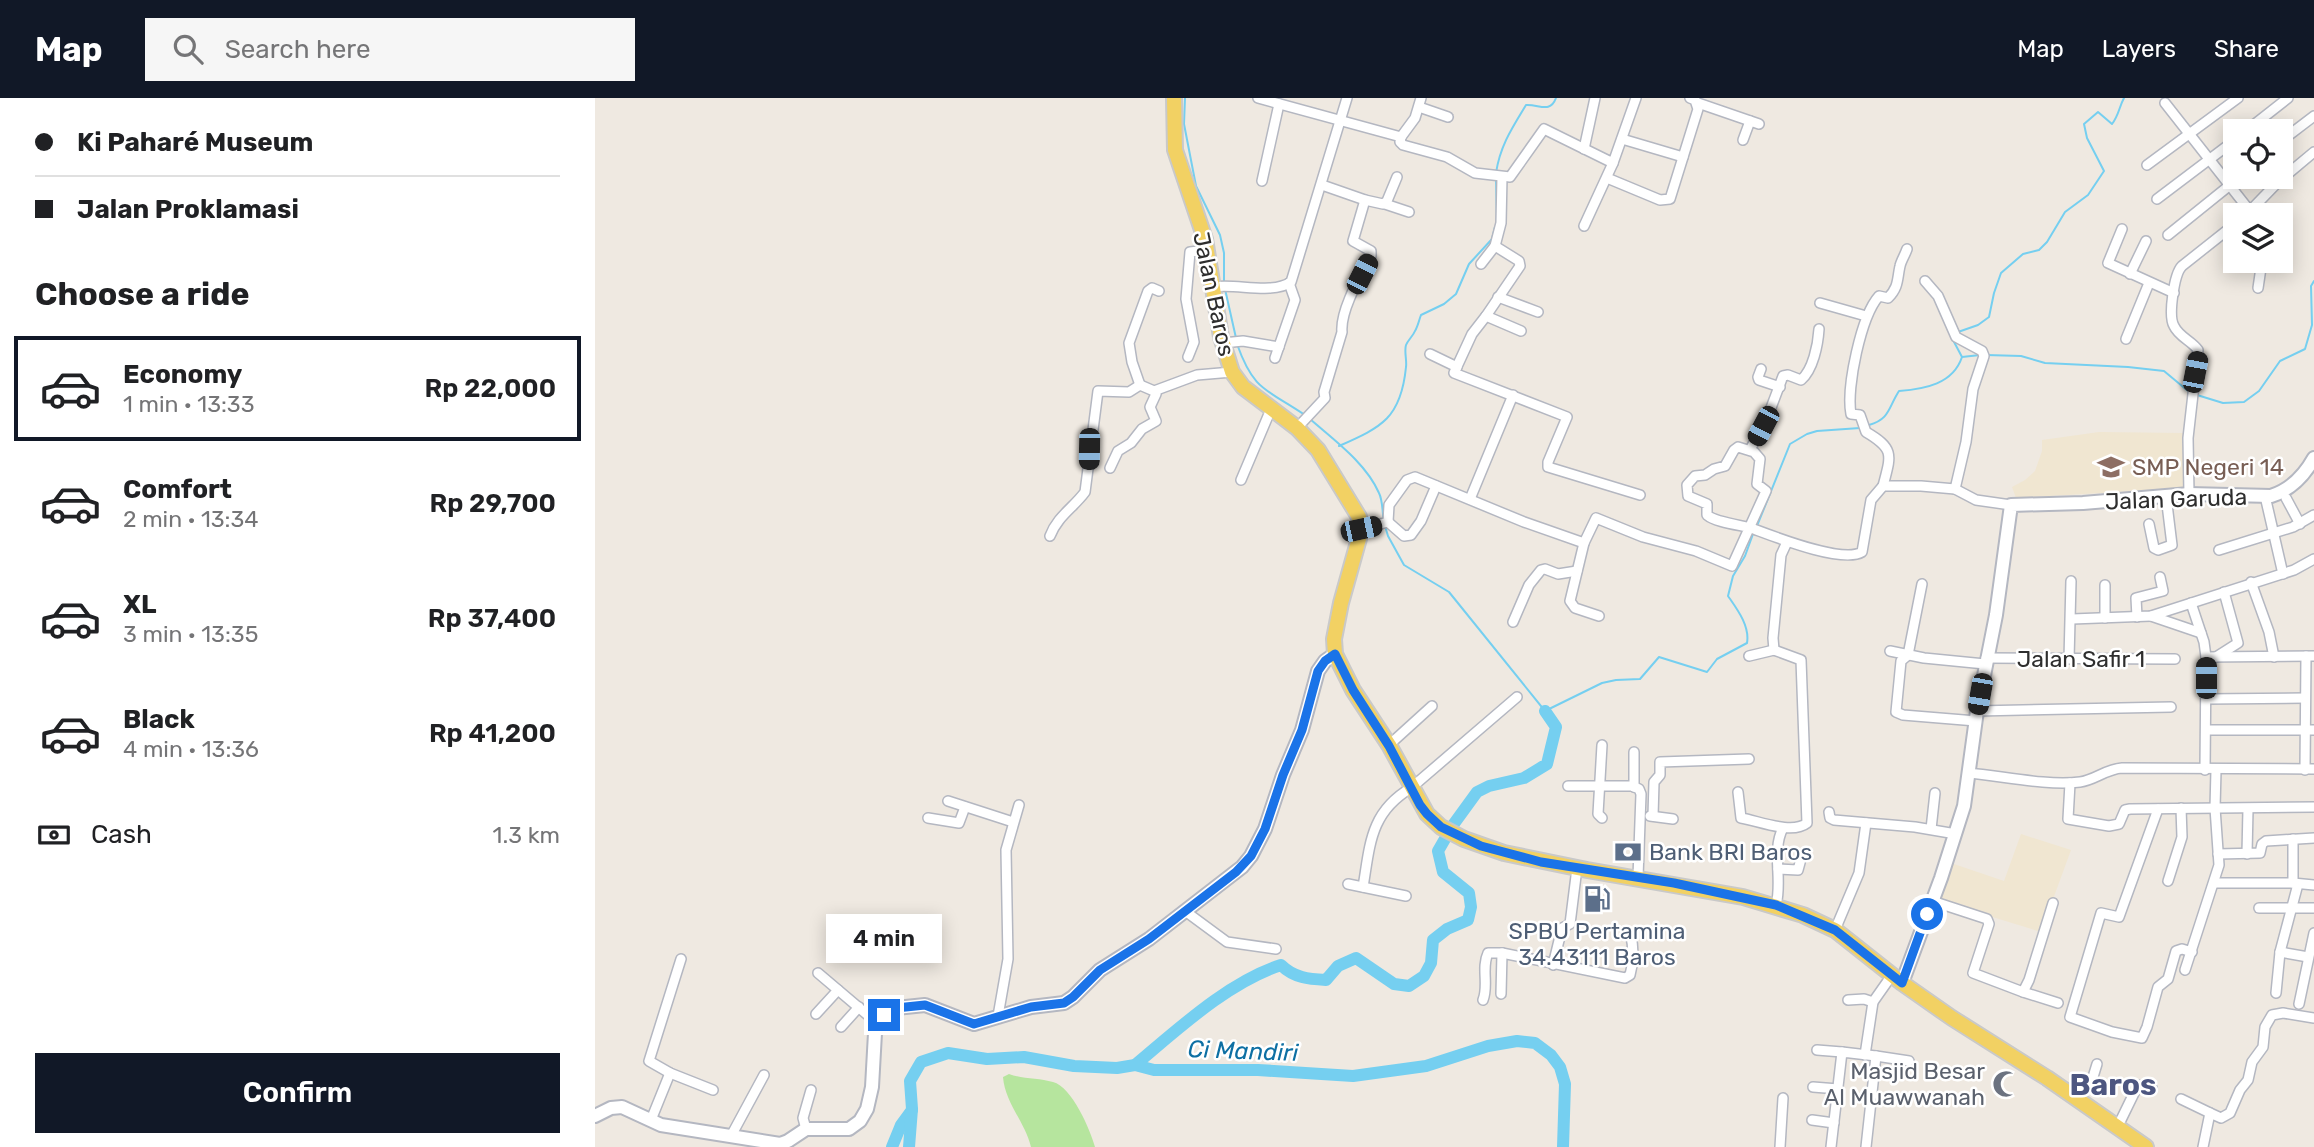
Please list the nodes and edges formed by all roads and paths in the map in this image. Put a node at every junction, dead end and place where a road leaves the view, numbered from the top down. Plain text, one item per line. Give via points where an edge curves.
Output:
1 (1174, 98) edge
2 (1258, 98) edge
3 (1347, 98) edge
4 (1595, 98) edge
5 (1636, 98) edge
6 (2238, 98) edge
7 (2288, 98) edge
8 (1694, 101) edge
9 (1276, 102) edge
10 (1420, 103) edge
11 (2165, 103) dead end
12 (2314, 116) edge
13 (1448, 117) dead end
14 (2261, 119) edge
15 (1340, 120) junction
16 (2293, 132) edge
17 (2190, 134) junction
18 (1401, 137) junction
19 (1622, 139) junction
20 (1743, 140) dead end
21 (1584, 149) junction
22 (2223, 149) edge
23 (2314, 152) edge
24 (1683, 157) junction
25 (2210, 159) junction
26 (1613, 163) junction
27 (2147, 166) dead end
28 (2293, 167) edge
29 (2223, 175) edge
30 (1500, 176) junction
31 (1397, 177) dead end
32 (1607, 178) junction
33 (1262, 181) dead end
34 (1322, 185) junction
35 (2226, 189) edge
36 (2157, 199) dead end
37 (1365, 200) junction
38 (1385, 204) junction
39 (1409, 212) dead end
40 (1584, 226) dead end
41 (2122, 229) dead end
42 (2223, 234) edge
43 (2168, 235) dead end
44 (2146, 241) dead end
45 (1495, 246) junction
46 (1907, 249) dead end
47 (1207, 250) junction
48 (1481, 264) dead end
49 (2260, 273) edge
50 (2130, 274) junction
51 (1925, 281) dead end
52 (2150, 282) junction
53 (1289, 283) junction
54 (1220, 286) junction
55 (2258, 288) dead end
56 (1159, 291) dead end
57 (2174, 293) junction
58 (1499, 297) junction
59 (1820, 303) dead end
60 (1538, 312) dead end
61 (1486, 316) junction
62 (1866, 316) junction
63 (1819, 329) dead end
64 (1521, 331) dead end
65 (2126, 339) dead end
66 (1231, 342) junction
67 (1279, 347) junction
68 (1430, 354) dead end
69 (1188, 357) dead end
70 (1275, 358) dead end
71 (1457, 367) junction
72 (1761, 369) dead end
73 (1232, 372) junction
74 (1140, 385) junction
75 (1780, 387) junction
76 (1154, 391) junction
77 (1513, 395) junction
78 (1271, 410) junction
79 (1304, 422) junction
80 (1750, 450) junction
81 (2312, 467) edge
82 (1110, 468) dead end
83 (1241, 480) dead end
84 (1436, 486) junction
85 (1883, 486) junction
86 (1955, 489) junction
87 (2189, 494) junction
88 (1640, 495) dead end
89 (2166, 496) junction
90 (2265, 496) junction
91 (2286, 498) dead end
92 (1470, 499) junction
93 (2011, 505) junction
94 (2314, 515) edge
95 (1385, 523) junction
96 (2149, 523) dead end
97 (2300, 524) junction
98 (1361, 529) junction
99 (1752, 529) junction
100 (2273, 534) junction
101 (1050, 536) dead end
102 (1584, 542) junction
103 (1787, 542) junction
104 (2219, 550) dead end
105 (2314, 559) edge
106 (1577, 570) junction
107 (2283, 574) junction
108 (2160, 577) dead end
109 (2071, 581) dead end
110 (2252, 582) junction
111 (1921, 584) dead end
112 (2105, 585) dead end
113 (2224, 592) junction
114 (2191, 603) junction
115 (1599, 616) dead end
116 (2151, 616) junction
117 (2137, 617) junction
118 (2105, 618) junction
119 (2072, 619) junction
120 (1513, 622) dead end
121 (2201, 633) junction
122 (1774, 650) junction
123 (1890, 651) dead end
124 (1335, 654) junction
125 (1908, 654) junction
126 (1749, 656) dead end
127 (2310, 656) edge
128 (2211, 657) junction
129 (2274, 657) junction
130 (2069, 659) junction
131 (2175, 659) dead end
132 (1986, 661) junction
133 (1517, 696) dead end
134 (2305, 698) junction
135 (2206, 699) junction
136 (1432, 706) dead end
137 (2171, 707) dead end
138 (1976, 716) junction
139 (2206, 730) junction
140 (2310, 730) edge
141 (1602, 745) dead end
142 (1389, 746) junction
143 (1635, 752) dead end
144 (1749, 759) dead end
145 (2309, 769) edge
146 (2205, 770) junction
147 (2216, 770) junction
148 (1968, 773) junction
149 (2070, 783) junction
150 (1567, 786) dead end
151 (1600, 787) junction
152 (1633, 787) junction
153 (1411, 788) junction
154 (1738, 792) dead end
155 (1935, 793) dead end
156 (947, 801) dead end
157 (1019, 805) dead end
158 (965, 807) junction
159 (2314, 807) edge
160 (2181, 808) junction
161 (2215, 808) junction
162 (2248, 808) junction
163 (2158, 809) junction
164 (1829, 812) dead end
165 (1640, 815) junction
166 (1653, 816) junction
167 (928, 818) dead end
168 (1602, 818) dead end
169 (1673, 820) dead end
170 (1013, 822) junction
171 (1866, 823) junction
172 (1783, 828) junction
173 (1931, 829) junction
174 (1956, 834) junction
175 (2314, 838) edge
176 (2293, 839) junction
177 (2218, 854) junction
178 (2247, 854) junction
179 (1801, 859) dead end
180 (1577, 868) junction
181 (1778, 869) junction
182 (1638, 877) junction
183 (2168, 881) dead end
184 (2214, 883) junction
185 (2295, 883) junction
186 (1348, 884) dead end
187 (2314, 885) edge
188 (1363, 887) junction
189 (1406, 896) dead end
190 (1932, 901) junction
191 (2053, 903) dead end
192 (1776, 905) junction
193 (2259, 908) dead end
194 (2314, 908) edge
195 (2293, 909) junction
196 (1185, 911) junction
197 (1835, 930) junction
198 (1630, 933) dead end
199 (2314, 933) edge
200 (1276, 948) dead end
201 (2192, 952) junction
202 (2280, 952) junction
203 (1502, 953) junction
204 (2308, 957) junction
205 (681, 959) dead end
206 (1553, 965) junction
207 (2185, 970) dead end
208 (818, 973) dead end
209 (1897, 979) junction
210 (838, 990) junction
211 (2023, 992) junction
212 (2276, 993) dead end
213 (1501, 994) dead end
214 (1483, 1000) dead end
215 (1848, 1000) dead end
216 (1873, 1002) junction
217 (2058, 1003) dead end
218 (2299, 1003) dead end
219 (859, 1007) junction
220 (816, 1014) dead end
221 (998, 1016) junction
222 (2314, 1018) edge
223 (877, 1023) junction
224 (841, 1027) dead end
225 (1817, 1050) dead end
226 (1842, 1052) junction
227 (1865, 1055) junction
228 (1876, 1056) junction
229 (1909, 1061) dead end
230 (2097, 1064) dead end
231 (670, 1073) junction
232 (764, 1075) dead end
233 (1813, 1087) dead end
234 (2152, 1088) dead end
235 (1838, 1089) junction
236 (713, 1090) dead end
237 (811, 1090) dead end
238 (2073, 1097) junction
239 (1783, 1098) dead end
240 (2181, 1098) dead end
241 (2210, 1113) junction
242 (595, 1116) edge
243 (651, 1120) junction
244 (1812, 1120) dead end
245 (1834, 1123) junction
246 (2117, 1128) junction
247 (806, 1129) junction
248 (731, 1136) junction
249 (1780, 1147) edge
250 (1831, 1147) edge
251 (1866, 1147) edge
252 (2146, 1147) edge
253 (2203, 1147) edge

1 - 47 main road, Jalan Baros via 1175,149
2 - 9 street
3 - 15 street
4 - 21 street
5 - 19 street
6 - 17 street
7 - 14 street
8 - 20 street via 1754,123
8 - 24 street via 1698,109
9 - 15 street
9 - 33 street
10 - 13 street
10 - 18 street
11 - 17 street
12 - 16 street
15 - 18 street
15 - 34 street
17 - 25 street
17 - 27 street
18 - 30 street via 1402,145 1447,157 1475,173
19 - 24 street
19 - 26 street
21 - 26 street
21 - 30 street via 1544,130 1512,175
22 - 25 street
23 - 28 street
24 - 32 street via 1670,199
25 - 29 street
25 - 36 street
26 - 32 street
30 - 45 street via 1501,223
31 - 38 street
32 - 40 street
34 - 37 street
34 - 53 street
35 - 43 street
37 - 38 street
37 - 79 street via 1353,241 1372,253 1342,322 1325,398
38 - 39 street
41 - 50 street via 2108,264
42 - 57 street via 2178,271
44 - 50 street
45 - 48 street
45 - 58 street via 1520,263
46 - 62 street via 1891,295 1879,296
47 - 54 main road, Jalan Baros
47 - 69 street via 1190,253 1185,299 1194,342
49 - 55 street
50 - 52 street
51 - 86 street via 1938,296 1954,333 1982,351 1984,358 1973,389
52 - 57 street
52 - 65 street
53 - 54 street via 1267,288
53 - 67 street via 1295,300
54 - 66 main road, Jalan Baros
56 - 74 street via 1148,291 1129,343
57 - 87 street via 2173,324 2198,350 2188,438
58 - 60 street
58 - 61 street
59 - 62 street
61 - 64 street
61 - 71 street
62 - 85 street via 1849,404 1851,414 1860,414 1864,428 1889,452
63 - 75 street via 1804,379 1785,375
66 - 67 street
66 - 73 main road, Jalan Baros
67 - 70 street
68 - 71 street
71 - 77 street via 1454,373
72 - 75 street via 1759,380
73 - 76 street via 1197,375
73 - 78 main road, Jalan Baros
74 - 76 street
74 - 101 street via 1129,392 1097,392 1085,492 1059,518
75 - 80 street
76 - 82 street via 1150,407 1156,421 1118,451
77 - 88 street via 1567,416 1548,467
77 - 92 street
78 - 79 main road, Jalan Baros
78 - 83 street
79 - 98 main road, Jalan Baros via 1359,517
80 - 99 street via 1760,459 1757,484 1766,491
80 - 99 street via 1736,448 1725,467 1692,478 1686,489 1692,499 1708,504 1709,518
81 - 90 street, Jalan Garuda via 2289,488
84 - 92 street
84 - 95 street via 1409,478 1389,505
84 - 95 street via 1411,535 1404,536
85 - 86 street
85 - 103 street via 1871,500 1860,554
86 - 93 street via 1976,500
87 - 89 street, Jalan Garuda
87 - 90 street, Jalan Garuda
89 - 93 street, Jalan Garuda
89 - 96 street via 2172,545 2154,548
90 - 100 street
91 - 97 street
92 - 102 street
93 - 132 street
94 - 97 street
95 - 98 street
97 - 100 street
98 - 124 main road via 1339,613
99 - 102 street via 1732,566 1596,518
99 - 103 street
100 - 104 street
100 - 107 street
102 - 106 street
103 - 122 street via 1780,555
105 - 107 street
106 - 115 street via 1571,604
106 - 120 street via 1558,574 1541,570
107 - 110 street
108 - 117 street via 2163,591 2136,598
109 - 119 street
110 - 113 street
110 - 129 street
111 - 125 street
112 - 118 street
113 - 114 street
113 - 128 street via 2238,643
114 - 116 street
114 - 121 street
116 - 117 street
116 - 121 street
117 - 118 street
118 - 119 street
119 - 130 street
121 - 128 street
122 - 126 street
122 - 172 street via 1801,660 1805,732 1807,822
123 - 125 street, Jalan Safir 1
124 - 142 main road
124 - 196 street via 1318,671 1302,730 1251,856
125 - 132 street, Jalan Safir 1
125 - 138 street via 1901,661 1897,714
127 - 129 street
127 - 134 street
128 - 129 street
128 - 135 street
130 - 131 street, Jalan Safir 1
130 - 132 street, Jalan Safir 1
132 - 138 street
133 - 153 street
134 - 135 street
134 - 140 street
135 - 139 street
136 - 142 street
137 - 138 street
138 - 148 street
139 - 140 street
139 - 146 street
140 - 145 street
141 - 151 street
142 - 153 main road
143 - 152 street
144 - 166 street via 1660,762
145 - 147 street
146 - 147 street
146 - 149 street via 2111,769
147 - 161 street
148 - 149 street
148 - 174 street
149 - 163 street via 2067,815 2072,821 2113,827 2127,809
150 - 151 street
151 - 152 street
151 - 168 street via 1598,816
152 - 165 street via 1641,794
153 - 180 main road via 1427,814 1464,839 1504,853
153 - 188 street via 1380,816
154 - 172 street via 1741,818
155 - 173 street
156 - 158 street
157 - 170 street
158 - 167 street via 959,823
158 - 170 street
159 - 162 street
160 - 161 street
160 - 163 street
160 - 183 street via 2182,837
161 - 162 street
161 - 177 street
162 - 178 street
163 - 201 street via 2119,917 2101,912 2070,1017 2142,1038 2158,987 2167,981 2175,954 2179,949
164 - 171 street via 1834,820
165 - 166 street
165 - 182 street
166 - 169 street
170 - 221 street via 1006,860 1008,959
171 - 173 street
171 - 197 street via 1859,873
172 - 181 street
173 - 174 street
174 - 190 street
175 - 176 street
176 - 178 street via 2266,841 2260,853
176 - 185 street
177 - 178 street
177 - 184 street
179 - 181 street via 1797,870
180 - 182 main road
180 - 206 street via 1570,924 1562,928
181 - 192 street
182 - 192 main road
184 - 185 street
184 - 201 street
185 - 187 street
185 - 195 street
186 - 188 street
188 - 189 street
190 - 209 street
190 - 211 street via 1987,919 1973,973
191 - 211 street
192 - 197 main road
193 - 195 street
194 - 195 street
195 - 202 street
196 - 200 street via 1227,942
196 - 221 street via 1100,970 1064,1003
197 - 209 main road
198 - 206 street via 1633,964 1627,977
199 - 204 street
201 - 207 street
202 - 204 street
202 - 212 street
203 - 206 street
203 - 213 street
203 - 214 street via 1486,956
204 - 218 street
205 - 231 street via 648,1059
208 - 210 street
209 - 216 street
209 - 238 main road
210 - 219 street
210 - 220 street
211 - 217 street
215 - 216 street
216 - 227 street
219 - 223 street
219 - 224 street
221 - 223 street via 974,1024 939,1009 911,1005 896,1008
222 - 241 street via 2272,1015 2262,1049 2230,1113 2221,1118
223 - 247 street via 872,1087 860,1121 849,1129
225 - 226 street
226 - 227 street
226 - 235 street
227 - 228 street
228 - 229 street
228 - 251 street
230 - 238 street via 2093,1077 2083,1082
231 - 236 street
231 - 243 street
232 - 248 street
233 - 235 street
234 - 246 street via 2138,1085
235 - 245 street
237 - 247 street via 803,1118
238 - 246 main road
239 - 249 street
240 - 241 street
241 - 253 street
242 - 243 street via 622,1107
243 - 248 street
244 - 245 street
245 - 250 street
246 - 252 main road
247 - 248 street via 780,1144

